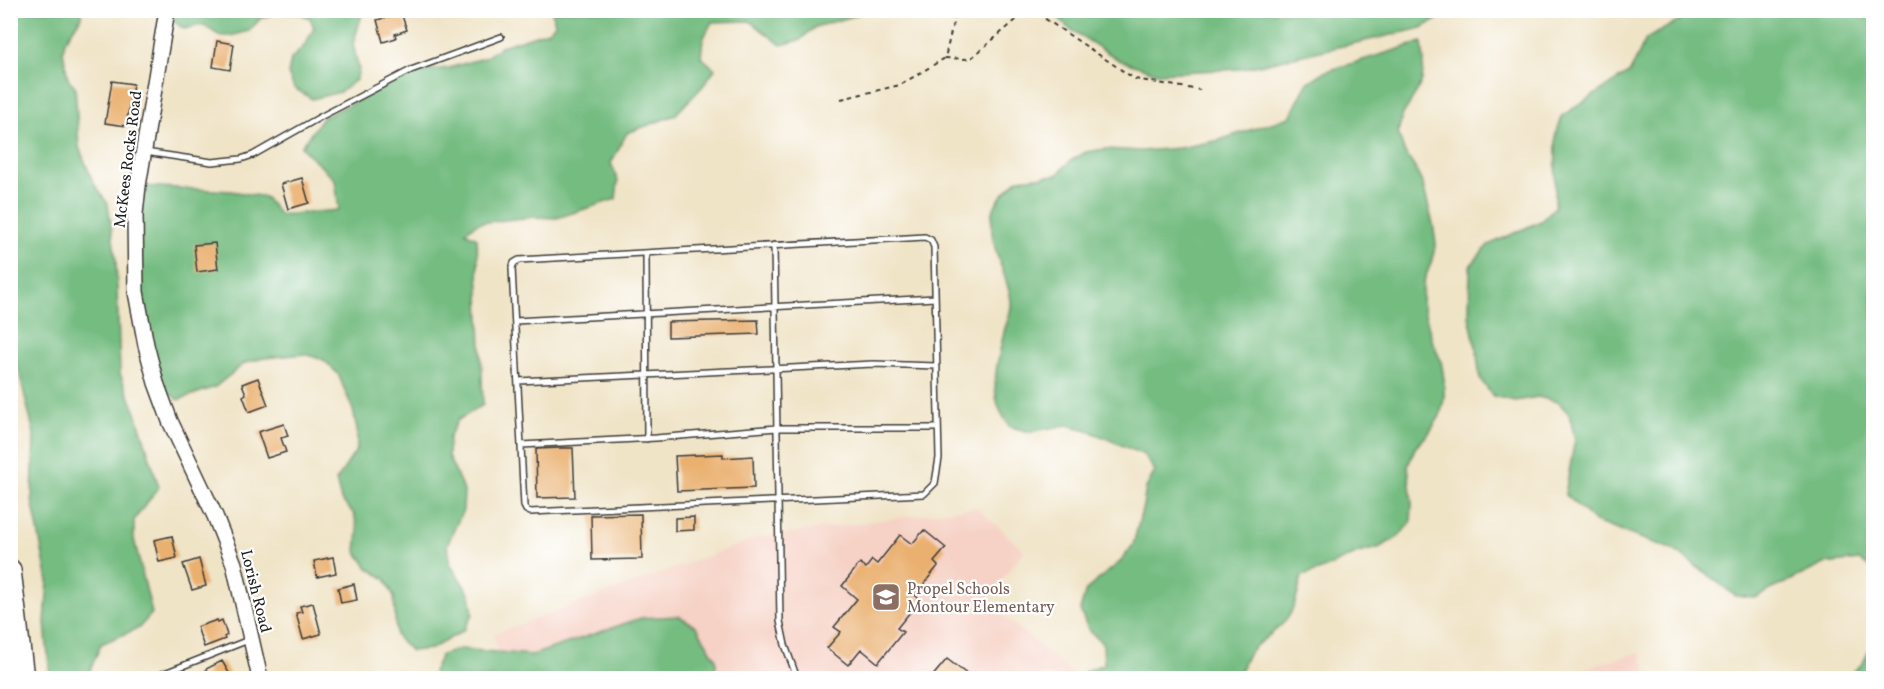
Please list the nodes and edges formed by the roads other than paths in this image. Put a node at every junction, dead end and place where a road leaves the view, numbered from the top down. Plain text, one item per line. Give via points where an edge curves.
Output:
1 (167, 10) edge
2 (501, 37) dead end
3 (144, 152) junction
4 (774, 245) junction
5 (646, 253) junction
6 (935, 298) junction
7 (775, 306) junction
8 (647, 314) junction
9 (515, 321) junction
10 (937, 366) junction
11 (776, 368) junction
12 (648, 374) junction
13 (518, 381) junction
14 (777, 428) junction
15 (938, 428) junction
16 (647, 439) junction
17 (521, 445) junction
18 (199, 481) joint
19 (778, 501) junction
20 (10, 570) edge
21 (251, 639) junction
22 (23, 678) edge
23 (152, 678) edge
24 (260, 678) edge
25 (797, 678) edge

1 - 3 street, McKees Rocks Road
2 - 3 lane via 411,70 247,157 212,162
3 - 18 street, McKees Rocks Road via 135,213 136,292 156,383
4 - 5 lane
4 - 6 lane via 925,237 934,247
4 - 7 lane
5 - 8 lane
5 - 9 lane via 519,260 512,268
6 - 7 lane
6 - 10 lane
7 - 8 lane
7 - 11 lane
8 - 9 lane
8 - 12 lane
9 - 13 lane
10 - 11 lane
10 - 15 lane
11 - 12 lane
11 - 14 lane
12 - 13 lane
12 - 16 lane
13 - 17 lane
14 - 15 lane
14 - 16 lane
14 - 19 lane
15 - 19 lane via 935,483 924,494
16 - 17 lane
17 - 19 lane via 524,506 531,512
18 - 21 street, Lorish Road via 234,564
19 - 25 lane via 780,621
20 - 22 highway
21 - 23 lane
21 - 24 street, Lorish Road

